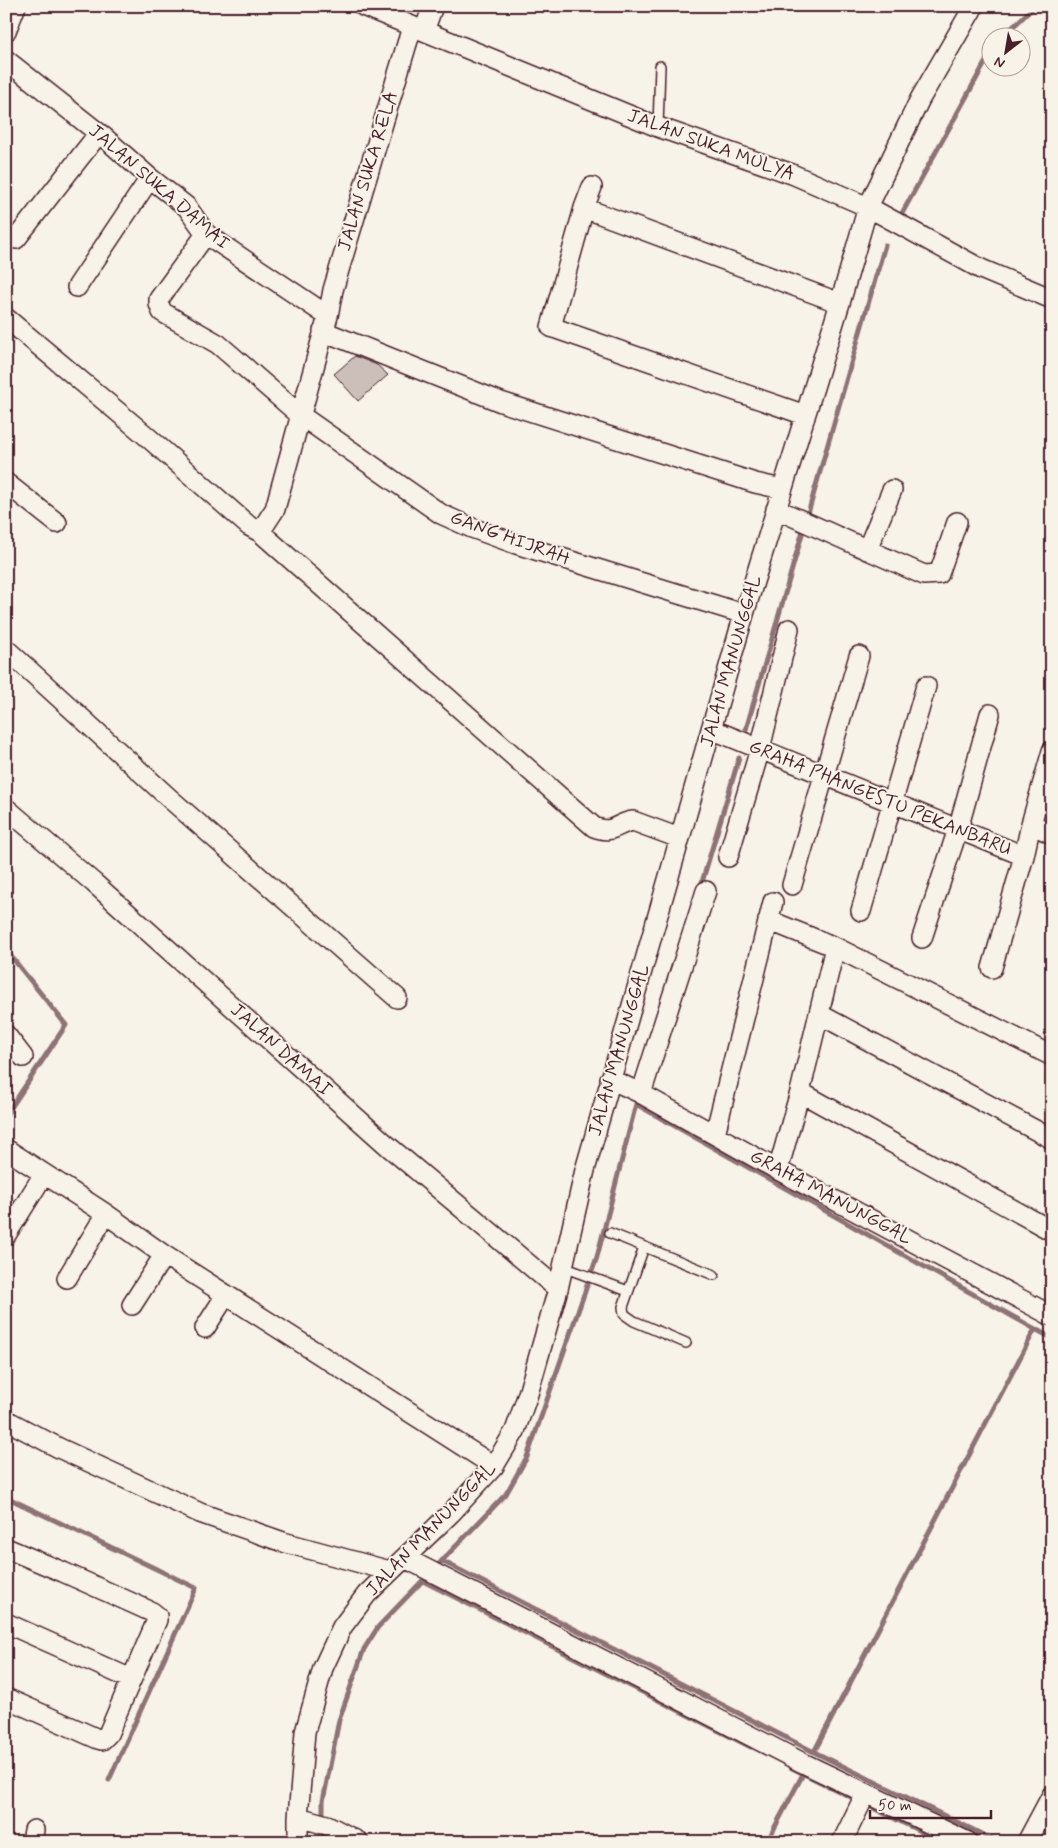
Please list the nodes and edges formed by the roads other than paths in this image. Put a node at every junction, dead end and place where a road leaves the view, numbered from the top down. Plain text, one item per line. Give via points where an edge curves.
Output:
1 (16, 6) edge
2 (363, 6) edge
3 (433, 6) edge
4 (974, 6) edge
5 (418, 29) junction
6 (6, 31) edge
7 (6, 60) edge
8 (660, 66) dead end
9 (658, 127) junction
10 (98, 133) junction
11 (150, 178) junction
12 (592, 187) dead end
13 (584, 208) junction
14 (872, 210) junction
15 (206, 234) junction
16 (16, 239) dead end
17 (77, 287) dead end
18 (1052, 299) edge
19 (840, 303) junction
20 (6, 318) edge
21 (326, 324) junction
22 (300, 415) junction
23 (805, 416) junction
24 (6, 482) edge
25 (782, 490) junction
26 (892, 490) dead end
27 (776, 509) junction
28 (57, 522) dead end
29 (957, 522) dead end
30 (260, 532) junction
31 (867, 550) junction
32 (744, 614) junction
33 (789, 629) dead end
34 (6, 649) edge
35 (859, 656) dead end
36 (926, 686) dead end
37 (990, 714) dead end
38 (710, 729) junction
39 (757, 748) junction
40 (1052, 751) edge
41 (824, 775) junction
42 (892, 802) junction
43 (6, 808) edge
44 (1031, 824) junction
45 (958, 829) junction
46 (1052, 834) edge
47 (679, 838) junction
48 (1024, 856) junction
49 (728, 857) dead end
50 (792, 885) dead end
51 (706, 891) dead end
52 (861, 911) dead end
53 (922, 938) dead end
54 (835, 948) junction
55 (992, 968) dead end
56 (397, 998) dead end
57 (820, 1014) junction
58 (6, 1035) edge
59 (1052, 1056) edge
60 (23, 1057) dead end
61 (612, 1080) junction
62 (800, 1092) junction
63 (640, 1094) junction
64 (715, 1134) junction
65 (1052, 1140) edge
66 (6, 1149) edge
67 (778, 1170) junction
68 (44, 1174) junction
69 (106, 1214) junction
70 (1052, 1231) edge
71 (610, 1233) dead end
72 (6, 1235) edge
73 (644, 1246) junction
74 (164, 1255) junction
75 (566, 1268) junction
76 (714, 1274) dead end
77 (67, 1278) dead end
78 (558, 1289) junction
79 (628, 1291) junction
80 (226, 1295) junction
81 (132, 1306) dead end
82 (1052, 1316) edge
83 (205, 1328) dead end
84 (686, 1343) dead end
85 (6, 1420) edge
86 (494, 1466) junction
87 (6, 1548) edge
88 (407, 1559) junction
89 (390, 1571) junction
90 (6, 1623) edge
91 (132, 1679) junction
92 (6, 1698) edge
93 (866, 1793) junction
94 (1052, 1795) edge
95 (302, 1818) junction
96 (298, 1842) edge
97 (359, 1842) edge
98 (842, 1842) edge
99 (968, 1842) edge
100 (1027, 1842) edge

1 - 6 street
2 - 5 street, JALAN SUKA MULYA
3 - 5 street, JALAN SUKA RELA
4 - 14 street, JALAN MANUNGGAL via 920,99
5 - 9 street, JALAN SUKA MULYA
5 - 21 street, JALAN SUKA RELA via 338,272
7 - 10 street, JALAN SUKA DAMAI
8 - 9 lane
9 - 14 street, JALAN SUKA MULYA via 792,174
10 - 11 street, JALAN SUKA DAMAI
10 - 16 street
11 - 15 street, JALAN SUKA DAMAI via 187,207
11 - 17 street
12 - 13 street
13 - 19 street
13 - 23 street via 551,327
14 - 18 street, JALAN SUKA MULYA via 981,269
14 - 19 street, JALAN MANUNGGAL
15 - 21 street, JALAN SUKA DAMAI
15 - 22 street, GANG HIJRAH via 159,298 162,312 218,344
19 - 23 street, JALAN MANUNGGAL
20 - 30 street
21 - 22 street, JALAN SUKA RELA
21 - 25 street, JALAN SUKA DAMAI via 501,402
22 - 30 street, JALAN SUKA RELA via 275,509
22 - 32 street, GANG HIJRAH via 441,514 472,528
23 - 25 street, JALAN MANUNGGAL
24 - 28 street
25 - 27 street, JALAN MANUNGGAL
26 - 31 street
27 - 31 street
27 - 32 street, JALAN MANUNGGAL
29 - 31 street via 939,574 924,575
30 - 47 street via 594,827 609,830 634,821
32 - 38 street, JALAN MANUNGGAL
33 - 39 street
34 - 56 street via 168,797
35 - 41 street
36 - 42 street
37 - 45 street
38 - 39 street, GRAHA PHANGESTU PEKANBARU
38 - 47 street, JALAN MANUNGGAL
39 - 41 street, GRAHA PHANGESTU PEKANBARU
39 - 49 street
40 - 44 street
41 - 42 street, GRAHA PHANGESTU PEKANBARU
41 - 50 street
42 - 45 street, GRAHA PHANGESTU PEKANBARU
42 - 52 street
43 - 78 street, JALAN DAMAI via 388,1146
44 - 46 street, GRAHA PHANGESTU PEKANBARU
44 - 48 street, GRAHA PHANGESTU PEKANBARU
45 - 48 street, GRAHA PHANGESTU PEKANBARU
45 - 53 street
47 - 61 street, JALAN MANUNGGAL
48 - 55 street
51 - 63 street
54 - 57 street
54 - 59 street
54 - 64 street via 771,911
57 - 62 street
57 - 65 street
58 - 60 street
61 - 63 street, GRAHA MANUNGGAL
61 - 75 street, JALAN MANUNGGAL via 585,1170
62 - 67 street
62 - 70 street
63 - 64 street, GRAHA MANUNGGAL
64 - 67 street, GRAHA MANUNGGAL
66 - 68 street
67 - 82 street, GRAHA MANUNGGAL
68 - 69 street
68 - 72 street
69 - 74 street
69 - 77 street
71 - 73 lane
73 - 76 lane
73 - 79 lane
74 - 80 street
74 - 81 street
75 - 78 street, JALAN MANUNGGAL
75 - 79 lane
78 - 86 street, JALAN MANUNGGAL via 528,1394 517,1424
79 - 84 lane via 623,1307 629,1319
80 - 83 street
80 - 86 street
85 - 89 street via 200,1513 283,1542
86 - 88 street, JALAN MANUNGGAL
87 - 91 street via 157,1616
88 - 89 street, JALAN MANUNGGAL
88 - 93 street
89 - 95 street, JALAN MANUNGGAL via 342,1626 324,1668 305,1732
90 - 91 street
91 - 92 street via 108,1734 102,1740
93 - 98 street
93 - 99 street
94 - 100 street
95 - 96 street, JALAN MANUNGGAL
95 - 97 street via 327,1825

